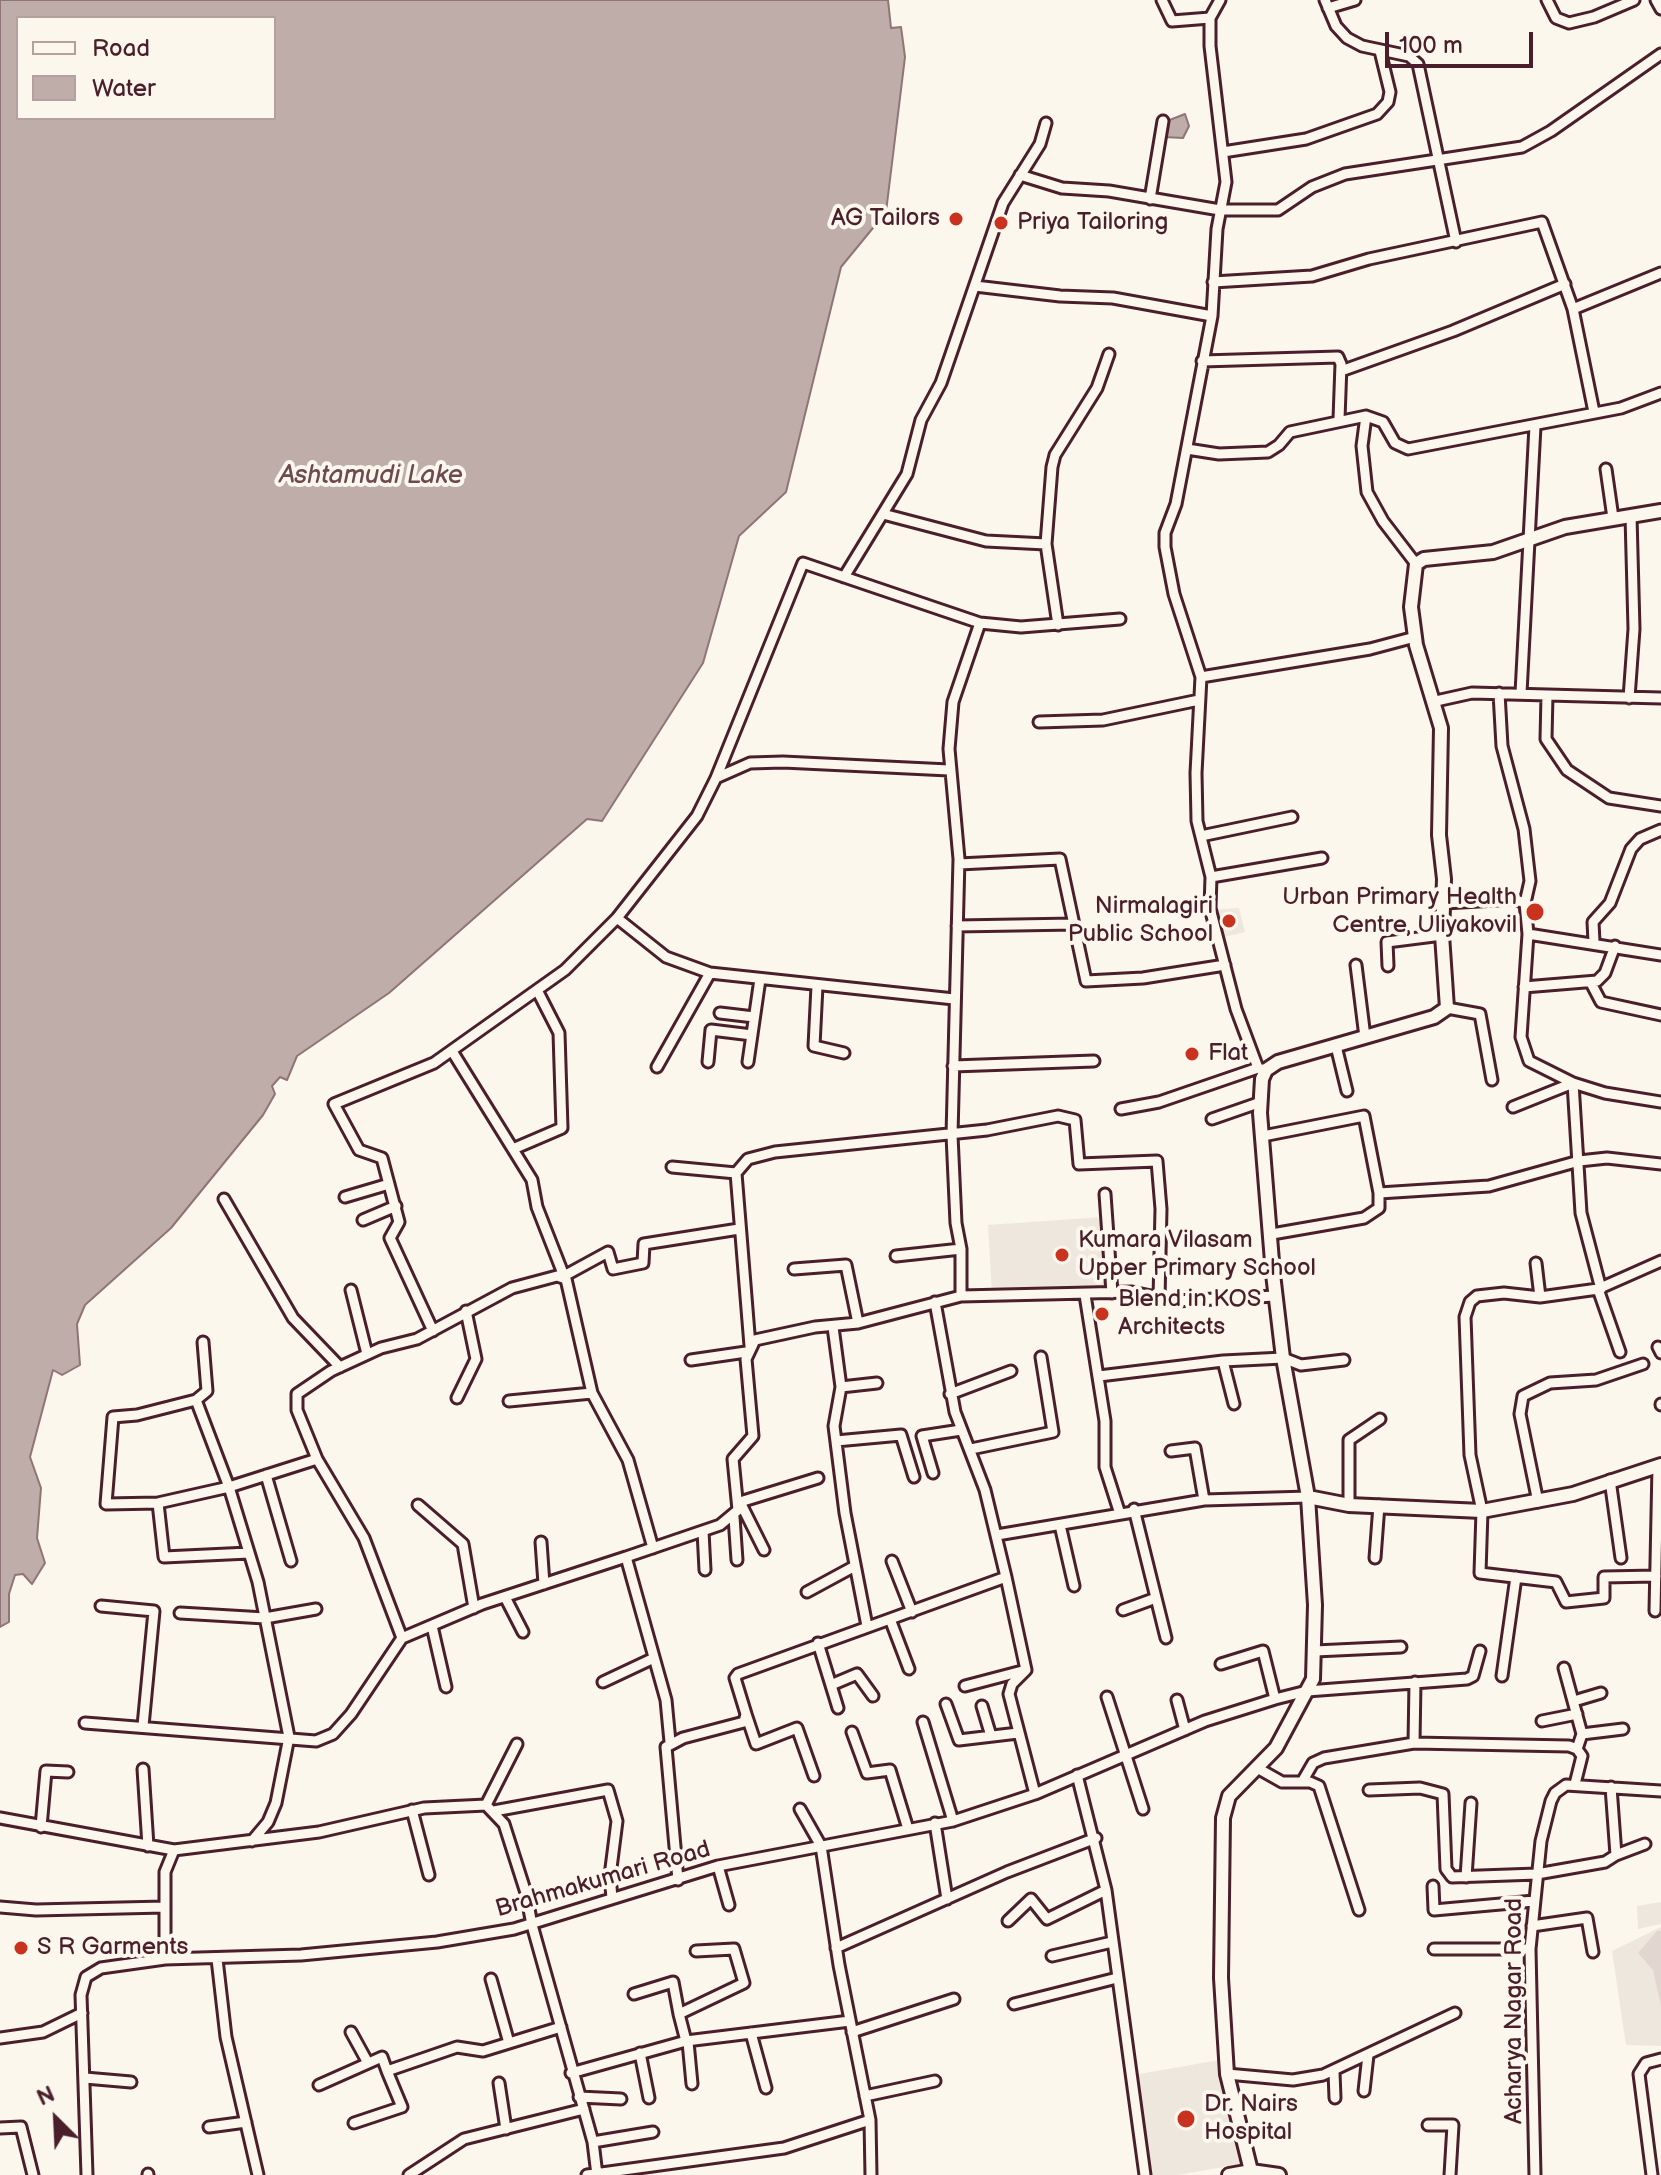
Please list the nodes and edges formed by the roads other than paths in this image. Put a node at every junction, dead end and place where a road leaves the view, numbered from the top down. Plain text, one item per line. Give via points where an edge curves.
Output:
1 (1162, 0) edge
2 (1220, 0) edge
3 (1351, 0) edge
4 (1547, 0) edge
5 (1634, 0) edge
6 (1656, 0) edge
7 (1327, 4) edge
8 (1661, 9) edge
9 (1210, 18) junction
10 (1380, 51) junction
11 (1661, 54) edge
12 (1163, 121) dead end
13 (1046, 123) dead end
14 (1223, 152) junction
15 (1440, 160) junction
16 (1020, 175) junction
17 (1150, 199) junction
18 (1220, 210) junction
19 (1456, 242) junction
20 (1661, 273) edge
21 (1213, 282) junction
22 (1565, 284) junction
23 (975, 286) junction
24 (1573, 309) junction
25 (1212, 316) junction
26 (1109, 354) dead end
27 (1202, 361) junction
28 (1341, 371) junction
29 (1661, 393) edge
30 (1594, 412) junction
31 (1366, 416) junction
32 (1339, 419) junction
33 (1535, 426) junction
34 (1187, 449) junction
35 (1606, 469) dead end
36 (1661, 511) edge
37 (883, 514) junction
38 (1631, 516) junction
39 (1613, 518) junction
40 (1526, 540) junction
41 (1046, 544) junction
42 (1416, 564) junction
43 (844, 577) junction
44 (1120, 619) dead end
45 (980, 623) junction
46 (1058, 625) junction
47 (1415, 637) junction
48 (1201, 677) junction
49 (1499, 693) junction
50 (1521, 693) junction
51 (1547, 695) junction
52 (1629, 698) junction
53 (1661, 698) edge
54 (1199, 700) junction
55 (1436, 701) junction
56 (1039, 722) dead end
57 (949, 770) junction
58 (716, 778) junction
59 (1661, 806) edge
60 (1292, 817) dead end
61 (1661, 830) edge
62 (1201, 836) junction
63 (1322, 858) dead end
64 (959, 864) junction
65 (1211, 877) junction
66 (1445, 903) junction
67 (1525, 903) junction
68 (617, 918) junction
69 (1074, 924) junction
70 (957, 926) junction
71 (1528, 934) junction
72 (1442, 935) junction
73 (1594, 942) junction
74 (1615, 946) junction
75 (1661, 955) edge
76 (1225, 965) junction
77 (1356, 965) dead end
78 (1388, 966) dead end
79 (710, 973) junction
80 (760, 979) junction
81 (1591, 983) junction
82 (817, 986) junction
83 (1524, 987) junction
84 (537, 990) junction
85 (954, 999) junction
86 (1447, 1008) junction
87 (720, 1013) dead end
88 (1661, 1015) edge
89 (754, 1017) junction
90 (752, 1035) junction
91 (1365, 1037) junction
92 (1336, 1046) junction
93 (452, 1051) junction
94 (844, 1053) dead end
95 (1094, 1061) dead end
96 (708, 1062) dead end
97 (748, 1062) dead end
98 (953, 1066) junction
99 (657, 1067) dead end
100 (1262, 1069) junction
101 (1492, 1080) dead end
102 (1573, 1083) junction
103 (1347, 1091) dead end
104 (1261, 1102) junction
105 (1661, 1102) edge
106 (1513, 1107) dead end
107 (1121, 1109) dead end
108 (1212, 1119) dead end
109 (952, 1135) junction
110 (1263, 1136) junction
111 (513, 1149) junction
112 (1579, 1161) junction
113 (1661, 1164) edge
114 (672, 1167) dead end
115 (736, 1173) junction
116 (389, 1184) junction
117 (1379, 1193) junction
118 (1105, 1194) dead end
119 (345, 1197) dead end
120 (224, 1199) dead end
121 (396, 1206) junction
122 (363, 1220) dead end
123 (739, 1229) junction
124 (1272, 1234) junction
125 (961, 1249) junction
126 (896, 1256) dead end
127 (1661, 1261) edge
128 (1536, 1263) dead end
129 (794, 1269) dead end
130 (564, 1276) junction
131 (1600, 1289) junction
132 (351, 1290) dead end
133 (1112, 1293) junction
134 (1085, 1295) junction
135 (961, 1296) junction
136 (1276, 1296) junction
137 (1540, 1297) junction
138 (1159, 1299) junction
139 (935, 1302) junction
140 (466, 1311) junction
141 (858, 1323) junction
142 (833, 1327) junction
143 (433, 1331) junction
144 (203, 1342) dead end
145 (748, 1349) junction
146 (1620, 1352) dead end
147 (367, 1354) junction
148 (1041, 1357) dead end
149 (1283, 1358) junction
150 (691, 1360) dead end
151 (1344, 1360) dead end
152 (1223, 1361) junction
153 (1643, 1364) dead end
154 (340, 1367) junction
155 (1011, 1371) dead end
156 (1099, 1376) junction
157 (877, 1383) dead end
158 (841, 1387) junction
159 (592, 1393) junction
160 (950, 1394) junction
161 (457, 1398) dead end
162 (196, 1400) junction
163 (509, 1401) dead end
164 (1234, 1404) dead end
165 (1380, 1419) dead end
166 (961, 1430) junction
167 (836, 1441) junction
168 (971, 1449) junction
169 (1171, 1451) dead end
170 (317, 1459) junction
171 (1659, 1465) edge
172 (933, 1473) dead end
173 (266, 1475) junction
174 (914, 1477) dead end
175 (818, 1478) dead end
176 (1610, 1480) junction
177 (229, 1487) junction
178 (1308, 1497) junction
179 (1204, 1500) junction
180 (740, 1502) junction
181 (1538, 1502) junction
182 (158, 1503) junction
183 (418, 1505) dead end
184 (1349, 1505) junction
185 (1379, 1505) junction
186 (1134, 1509) junction
187 (1482, 1511) junction
188 (1120, 1514) junction
189 (734, 1517) junction
190 (1060, 1525) junction
191 (703, 1531) junction
192 (997, 1535) junction
193 (541, 1542) dead end
194 (653, 1548) junction
195 (764, 1550) dead end
196 (249, 1553) junction
197 (626, 1557) junction
198 (1375, 1558) dead end
199 (1621, 1558) dead end
200 (737, 1560) dead end
201 (291, 1561) dead end
202 (892, 1561) dead end
203 (855, 1566) junction
204 (705, 1570) dead end
205 (1656, 1576) junction
206 (1006, 1577) junction
207 (1516, 1577) junction
208 (544, 1584) junction
209 (1074, 1586) dead end
210 (807, 1592) dead end
211 (505, 1597) junction
212 (1156, 1598) junction
213 (101, 1606) dead end
214 (474, 1608) junction
215 (316, 1609) dead end
216 (1123, 1610) dead end
217 (1655, 1611) dead end
218 (912, 1612) junction
219 (180, 1613) dead end
220 (265, 1618) junction
221 (890, 1619) junction
222 (432, 1626) junction
223 (867, 1626) junction
224 (523, 1632) dead end
225 (402, 1638) junction
226 (1166, 1638) dead end
227 (818, 1643) junction
228 (1401, 1647) dead end
229 (1315, 1651) junction
230 (1480, 1651) dead end
231 (654, 1658) junction
232 (1221, 1664) dead end
233 (1564, 1668) dead end
234 (909, 1669) dead end
235 (1026, 1670) junction
236 (1502, 1676) dead end
237 (603, 1682) dead end
238 (1415, 1682) junction
239 (831, 1685) junction
240 (965, 1686) dead end
241 (446, 1687) dead end
242 (1307, 1691) junction
243 (1601, 1693) dead end
244 (873, 1696) dead end
245 (1107, 1697) dead end
246 (1275, 1699) junction
247 (1177, 1700) dead end
248 (1574, 1701) junction
249 (946, 1704) dead end
250 (982, 1706) dead end
251 (838, 1708) dead end
252 (746, 1714) junction
253 (1577, 1714) junction
254 (1542, 1721) dead end
255 (923, 1722) dead end
256 (85, 1723) dead end
257 (143, 1726) junction
258 (1623, 1729) dead end
259 (1185, 1730) junction
260 (852, 1732) dead end
261 (1018, 1733) junction
262 (1582, 1734) junction
263 (991, 1736) junction
264 (289, 1737) junction
265 (670, 1742) junction
266 (1414, 1743) junction
267 (517, 1744) dead end
268 (1577, 1749) junction
269 (1128, 1754) junction
270 (143, 1769) dead end
271 (1259, 1769) junction
272 (68, 1772) dead end
273 (1077, 1775) junction
274 (814, 1776) dead end
275 (1302, 1782) junction
276 (1575, 1784) junction
277 (1611, 1787) junction
278 (1369, 1790) dead end
279 (1661, 1791) edge
280 (1035, 1794) junction
281 (1471, 1803) dead end
282 (490, 1808) junction
283 (800, 1809) dead end
284 (1143, 1809) dead end
285 (412, 1810) junction
286 (0, 1818) edge
287 (953, 1821) junction
288 (935, 1823) junction
289 (41, 1827) junction
290 (908, 1829) junction
291 (1096, 1838) junction
292 (252, 1841) junction
293 (1645, 1844) dead end
294 (148, 1846) junction
295 (821, 1846) junction
296 (174, 1850) junction
297 (1616, 1855) junction
298 (718, 1866) junction
299 (1537, 1874) junction
300 (429, 1875) dead end
301 (1466, 1877) junction
302 (678, 1880) junction
303 (1433, 1886) dead end
304 (1106, 1890) junction
305 (612, 1898) junction
306 (947, 1899) junction
307 (1534, 1901) junction
308 (729, 1905) dead end
309 (0, 1907) edge
310 (164, 1907) junction
311 (1359, 1910) dead end
312 (1008, 1921) dead end
313 (532, 1925) junction
314 (1532, 1926) junction
315 (1112, 1942) junction
316 (836, 1948) junction
317 (1434, 1949) dead end
318 (1530, 1949) junction
319 (696, 1951) dead end
320 (1593, 1952) dead end
321 (1052, 1956) dead end
322 (165, 1959) junction
323 (217, 1959) junction
324 (1117, 1978) junction
325 (491, 1979) dead end
326 (634, 1994) dead end
327 (954, 1999) dead end
328 (1014, 2004) dead end
329 (82, 2013) junction
330 (1455, 2013) dead end
331 (679, 2014) junction
332 (850, 2021) junction
333 (561, 2027) junction
334 (351, 2032) dead end
335 (852, 2032) junction
336 (751, 2033) junction
337 (0, 2038) edge
338 (687, 2042) junction
339 (509, 2043) junction
340 (640, 2053) junction
341 (1368, 2055) junction
342 (1661, 2059) edge
343 (368, 2063) junction
344 (387, 2071) junction
345 (1334, 2072) junction
346 (571, 2073) junction
347 (1227, 2074) junction
348 (85, 2078) junction
349 (935, 2081) dead end
350 (131, 2082) dead end
351 (499, 2083) dead end
352 (692, 2084) dead end
353 (319, 2085) dead end
354 (766, 2088) dead end
355 (1364, 2091) dead end
356 (865, 2096) junction
357 (579, 2097) junction
358 (649, 2098) dead end
359 (1335, 2098) dead end
360 (621, 2099) dead end
361 (584, 2109) junction
362 (870, 2120) junction
363 (246, 2122) junction
364 (354, 2123) dead end
365 (1428, 2125) dead end
366 (209, 2127) dead end
367 (0, 2128) edge
368 (506, 2129) junction
369 (653, 2132) dead end
370 (593, 2142) junction
371 (1252, 2173) edge
372 (33, 2175) edge
373 (87, 2175) edge
374 (258, 2175) edge
375 (409, 2175) edge
376 (587, 2175) edge
377 (597, 2175) edge
378 (871, 2175) edge
379 (1145, 2175) edge
380 (1229, 2175) edge
381 (1279, 2175) edge
382 (1450, 2175) edge
383 (1535, 2175) edge
384 (1652, 2175) edge

1 - 9 street via 1172,21
2 - 9 street
3 - 7 street
4 - 5 street via 1556,18 1569,23
6 - 8 street
7 - 10 street via 1347,38
9 - 14 street
10 - 14 street via 1390,92 1377,114 1306,139
10 - 15 street via 1409,56 1418,64
11 - 15 street via 1522,147
12 - 17 street
13 - 16 street via 1040,144
14 - 18 street via 1226,182
15 - 18 street via 1345,174 1312,187 1278,210
15 - 19 street
16 - 17 street via 1062,188
16 - 23 street via 1003,203
17 - 18 street
18 - 21 street
19 - 21 street via 1312,276
19 - 22 street via 1542,222
20 - 24 street
21 - 25 street
22 - 24 street
22 - 28 street
23 - 25 street via 1113,298
23 - 37 street via 941,383 921,420 907,474
24 - 30 street
25 - 27 street
26 - 41 street via 1092,398 1055,455
27 - 28 street via 1334,357 1340,360
27 - 34 street
28 - 32 street
29 - 30 street
30 - 33 street
31 - 32 street
31 - 33 street via 1383,422 1395,443 1408,449
31 - 42 street via 1362,446 1367,492
32 - 34 street via 1290,432 1268,452
33 - 40 street
34 - 48 street via 1165,547
35 - 39 street
36 - 38 street
37 - 41 street via 986,541
37 - 43 street
38 - 39 street
38 - 52 street via 1634,629
39 - 40 street
40 - 42 street via 1493,552
40 - 50 street
41 - 46 street
42 - 47 street via 1411,607
43 - 45 street
43 - 58 street via 803,563
44 - 46 street
45 - 46 street
45 - 57 street via 953,702
47 - 48 street
47 - 55 street
48 - 54 street
49 - 50 street
49 - 55 street
49 - 67 street via 1502,746 1524,829 1530,881
50 - 51 street
51 - 52 street
51 - 59 street via 1546,739 1567,770 1609,798
52 - 53 street
54 - 56 street via 1103,720
54 - 62 street via 1196,773
55 - 66 street
57 - 58 street via 761,762
57 - 64 street
58 - 68 street via 697,816
60 - 62 street
61 - 73 street via 1631,849 1610,903 1593,922
62 - 65 street
63 - 65 street
64 - 69 street via 1060,859
64 - 70 street
65 - 76 street via 1210,908
66 - 67 street
66 - 72 street
67 - 71 street
68 - 79 street via 666,957
68 - 84 street
69 - 70 street
69 - 76 street via 1086,981
70 - 85 street
71 - 73 street
71 - 83 street
72 - 78 street via 1387,942
72 - 86 street
73 - 74 street
74 - 75 street
74 - 81 street via 1605,973
76 - 100 street
77 - 91 street
79 - 80 street
79 - 99 street
80 - 82 street
80 - 89 street
81 - 83 street
81 - 88 street via 1601,1002
82 - 85 street
82 - 94 street via 814,1046
83 - 102 street via 1525,1055
84 - 93 street
84 - 111 street via 559,1033 562,1128
85 - 98 street
86 - 91 street via 1434,1017
86 - 101 street via 1480,1014
87 - 89 street
89 - 90 street
90 - 96 street via 711,1030
90 - 97 street
91 - 92 street
92 - 100 street
92 - 103 street
93 - 111 street
93 - 116 street via 334,1104 359,1150 382,1158
95 - 98 street
98 - 109 street
100 - 104 street
100 - 107 street
102 - 105 street
102 - 106 street
102 - 112 street
104 - 108 street
104 - 110 street
109 - 115 street via 758,1154
109 - 125 street
109 - 138 street via 1070,1117 1075,1120 1079,1164 1157,1161
110 - 117 street via 1364,1116
110 - 124 street
111 - 130 street via 532,1180
112 - 113 street via 1607,1158
112 - 117 street via 1489,1186
112 - 131 street via 1581,1213
114 - 115 street
115 - 123 street
116 - 119 street
116 - 121 street
117 - 124 street via 1379,1208 1364,1218
118 - 133 street
120 - 154 street via 286,1308
121 - 122 street
121 - 143 street via 399,1222 390,1238
123 - 130 street via 644,1244 643,1263 613,1269 608,1252
123 - 145 street
124 - 136 street
125 - 126 street
125 - 135 street
127 - 131 street
128 - 137 street
129 - 141 street via 846,1265
130 - 140 street via 512,1288
130 - 159 street
131 - 137 street
131 - 146 street
132 - 147 street
133 - 134 street
133 - 138 street
134 - 135 street
134 - 156 street
135 - 139 street
136 - 138 street
136 - 149 street
137 - 187 street via 1477,1296 1467,1310 1470,1455
139 - 141 street
139 - 160 street
140 - 143 street
140 - 161 street via 476,1359
141 - 142 street
142 - 145 street via 763,1337
142 - 158 street
143 - 147 street
144 - 162 street via 207,1391
145 - 150 street
145 - 180 street via 753,1436 733,1459
147 - 154 street
148 - 168 street via 1053,1432
149 - 151 street via 1301,1365
149 - 152 street
149 - 178 street
152 - 156 street
152 - 164 street
153 - 181 street via 1596,1380 1550,1383 1523,1396 1520,1414
154 - 170 street via 297,1394 297,1410
155 - 160 street
156 - 188 street via 1105,1467
157 - 158 street
158 - 167 street
159 - 163 street
159 - 194 street via 628,1460
160 - 166 street
162 - 177 street
162 - 182 street via 113,1417 106,1504
165 - 184 street via 1349,1440
166 - 168 street
166 - 172 street via 922,1436
167 - 174 street via 901,1435
167 - 203 street
168 - 192 street
169 - 179 street via 1195,1448
170 - 173 street
170 - 225 street via 364,1538
171 - 176 street
171 - 205 street
173 - 177 street
173 - 201 street
175 - 180 street
176 - 181 street
176 - 199 street
177 - 182 street
177 - 196 street
178 - 179 street
178 - 184 street
178 - 229 street
179 - 186 street
180 - 189 street
180 - 195 street
181 - 187 street
182 - 196 street via 164,1557
183 - 214 street via 463,1544
184 - 185 street
185 - 187 street
185 - 198 street
186 - 188 street
186 - 212 street
187 - 207 street via 1480,1573
188 - 190 street
189 - 191 street
189 - 200 street
190 - 192 street
190 - 209 street
191 - 194 street
191 - 204 street
192 - 206 street
193 - 208 street
194 - 197 street
196 - 220 street
197 - 208 street
197 - 231 street
202 - 218 street
203 - 210 street
203 - 223 street
205 - 207 street via 1604,1577 1604,1598 1566,1602 1556,1582
205 - 217 street
206 - 218 street
206 - 235 street
207 - 236 street
208 - 211 street
211 - 214 street
211 - 224 street
212 - 216 street
212 - 226 street
213 - 257 street via 154,1611
214 - 222 street
215 - 220 street
218 - 221 street
219 - 220 street
220 - 264 street
221 - 223 street
221 - 234 street
222 - 225 street
222 - 241 street
223 - 227 street
225 - 264 street via 333,1734 316,1741
227 - 239 street
227 - 252 street via 738,1674
228 - 229 street
229 - 242 street
230 - 238 street, Brahmakumari Road via 1473,1676 1467,1679
231 - 237 street
231 - 265 street
232 - 246 street via 1263,1651
233 - 248 street
235 - 240 street
235 - 261 street via 1010,1688
238 - 242 street, Brahmakumari Road
238 - 266 street
239 - 244 street via 857,1674
239 - 251 street
242 - 246 street, Brahmakumari Road
242 - 271 street
243 - 248 street
245 - 269 street
246 - 259 street, Brahmakumari Road
247 - 259 street
248 - 253 street
249 - 263 street via 959,1740
250 - 263 street
252 - 265 street via 737,1726
252 - 274 street via 756,1744 797,1728
253 - 254 street
253 - 262 street
255 - 287 street
256 - 257 street
257 - 264 street
258 - 262 street
259 - 269 street, Brahmakumari Road
260 - 290 street via 867,1773 890,1770
261 - 263 street
261 - 280 street
262 - 268 street
264 - 292 street via 276,1803
265 - 302 street via 665,1752
266 - 268 street
266 - 275 street via 1324,1758 1313,1763
267 - 282 street
268 - 276 street via 1582,1756
269 - 273 street, Brahmakumari Road
269 - 284 street
270 - 294 street
271 - 275 street via 1282,1782
271 - 347 street via 1229,1796 1223,1818 1221,1978
272 - 289 street via 46,1771
273 - 280 street, Brahmakumari Road
273 - 291 street
275 - 311 street via 1319,1786
276 - 277 street
276 - 299 street, Acharya Nagar Road via 1560,1788 1551,1801
277 - 279 street
277 - 297 street
278 - 301 street via 1420,1788 1443,1794 1446,1869 1452,1877
280 - 287 street, Brahmakumari Road
281 - 301 street
282 - 285 street via 457,1804
282 - 305 street via 608,1790 617,1821
282 - 313 street via 504,1824
283 - 295 street
285 - 292 street
285 - 300 street
286 - 289 street
287 - 288 street, Brahmakumari Road
288 - 290 street, Brahmakumari Road
288 - 306 street
289 - 294 street
290 - 295 street, Brahmakumari Road
291 - 304 street
291 - 306 street
292 - 296 street
293 - 297 street
294 - 296 street
295 - 298 street, Brahmakumari Road
295 - 316 street
296 - 310 street via 165,1872
297 - 299 street via 1605,1862
298 - 302 street, Brahmakumari Road
298 - 308 street
299 - 301 street
299 - 307 street, Acharya Nagar Road
302 - 305 street, Brahmakumari Road
303 - 307 street via 1434,1910
304 - 312 street via 1047,1919 1031,1899
304 - 315 street
305 - 313 street, Brahmakumari Road
306 - 316 street
307 - 314 street, Acharya Nagar Road
309 - 310 street
310 - 322 street
313 - 323 street, Brahmakumari Road via 437,1942
313 - 333 street
314 - 318 street, Acharya Nagar Road
314 - 320 street via 1587,1918
315 - 321 street
315 - 324 street
316 - 332 street
317 - 318 street
318 - 383 street, Acharya Nagar Road
319 - 331 street via 734,1949 744,1983
322 - 323 street, Brahmakumari Road
322 - 329 street, Brahmakumari Road via 90,1972 83,1984
323 - 363 street via 226,2037
324 - 328 street
324 - 379 street
325 - 339 street
326 - 331 street via 673,1982
327 - 335 street
329 - 337 street via 43,2032
329 - 348 street, Brahmakumari Road
330 - 341 street
331 - 338 street
332 - 335 street
332 - 336 street
333 - 339 street
333 - 346 street
334 - 343 street
335 - 356 street
336 - 338 street
336 - 354 street
338 - 340 street
338 - 352 street
339 - 344 street via 483,2051 457,2047
340 - 346 street
340 - 358 street
341 - 345 street
341 - 355 street
342 - 384 street via 1646,2063 1639,2074
343 - 344 street via 382,2057
343 - 353 street
344 - 364 street via 402,2107
345 - 347 street via 1293,2080
345 - 359 street
346 - 357 street
347 - 371 street
348 - 350 street
348 - 373 street, Brahmakumari Road
349 - 356 street
351 - 368 street
356 - 362 street
357 - 360 street
357 - 361 street
361 - 368 street
361 - 370 street
362 - 377 street via 784,2148
362 - 378 street
363 - 366 street
363 - 374 street
365 - 382 street via 1453,2125
367 - 372 street via 21,2127
368 - 375 street via 464,2139
369 - 370 street
370 - 377 street
371 - 380 street
371 - 381 street
376 - 377 street

